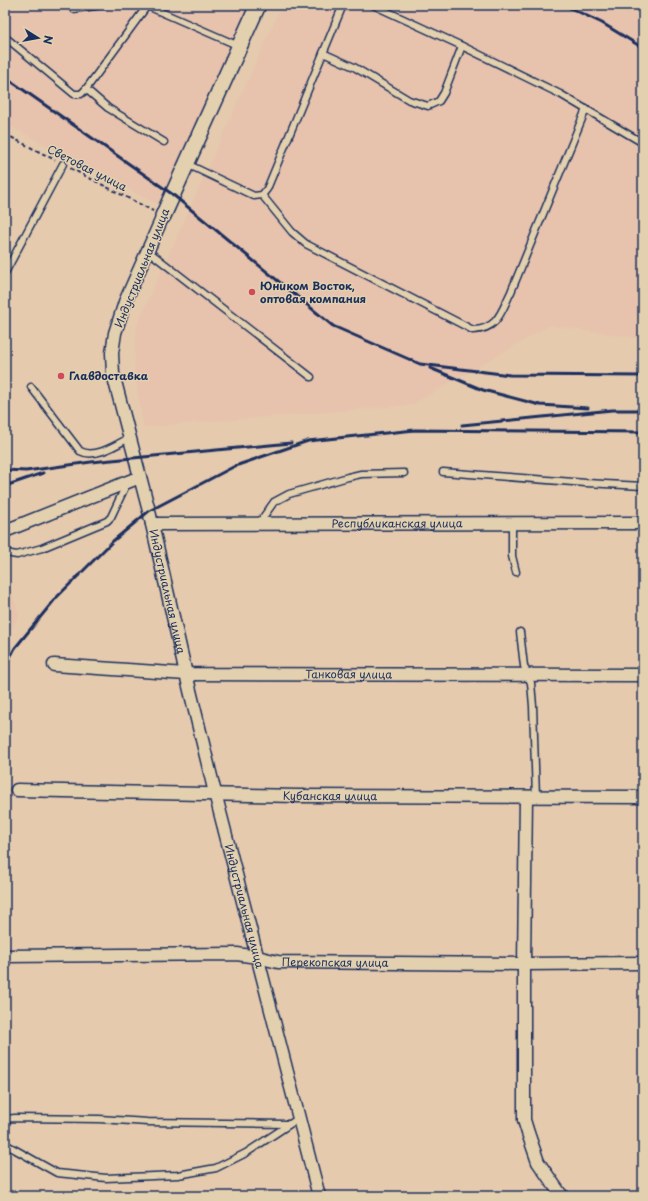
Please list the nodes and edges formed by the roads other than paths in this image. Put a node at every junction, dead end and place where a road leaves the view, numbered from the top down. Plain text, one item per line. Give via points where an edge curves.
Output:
1 (103, 5) edge
2 (146, 5) edge
3 (258, 5) edge
4 (343, 5) edge
5 (373, 5) edge
6 (73, 9) dead end
7 (5, 37) edge
8 (239, 46) junction
9 (462, 46) junction
10 (323, 53) junction
11 (86, 89) junction
12 (586, 109) junction
13 (164, 142) dead end
14 (643, 143) edge
15 (63, 164) road end
16 (186, 164) junction
17 (262, 195) junction
18 (163, 216) joint
19 (148, 251) junction
20 (5, 273) edge
21 (311, 377) dead end
22 (31, 388) dead end
23 (129, 438) junction
24 (443, 472) dead end
25 (404, 473) dead end
26 (140, 477) junction
27 (128, 482) junction
28 (643, 486) edge
29 (512, 522) junction
30 (643, 522) edge
31 (152, 524) junction
32 (259, 524) junction
33 (5, 531) edge
34 (5, 549) edge
35 (516, 572) dead end
36 (520, 632) dead end
37 (54, 665) dead end
38 (186, 674) junction
39 (528, 674) junction
40 (643, 675) edge
41 (17, 790) dead end
42 (215, 793) junction
43 (531, 797) junction
44 (643, 797) edge
45 (5, 956) edge
46 (257, 957) junction
47 (643, 963) edge
48 (524, 964) junction
49 (5, 1120) edge
50 (294, 1121) junction
51 (5, 1144) edge
52 (319, 1196) edge
53 (564, 1196) edge

1 - 6 lane
2 - 8 lane
2 - 11 lane
3 - 8 street, Индустриальная улица
4 - 10 lane
5 - 9 lane
7 - 11 lane via 74,94 81,94
8 - 16 street, Индустриальная улица
9 - 10 lane via 439,101 428,106 409,100 354,67
9 - 12 lane
10 - 17 lane via 267,189
11 - 13 lane via 108,108
12 - 14 lane
12 - 17 lane via 511,292 498,319 483,329 473,330 306,244 292,232
15 - 20 lane
16 - 17 lane via 254,196
16 - 18 street, Индустриальная улица
18 - 19 street, Индустриальная улица
19 - 21 lane
19 - 23 street, Индустриальная улица via 125,302 115,333 112,353 113,374
22 - 23 lane via 85,454 103,450
23 - 26 street, Индустриальная улица
24 - 28 lane
25 - 32 lane via 361,474 289,494 274,502
26 - 27 street
26 - 31 street, Индустриальная улица
27 - 33 street
27 - 34 lane via 107,521 42,548 17,555
29 - 30 street, Республиканская улица
29 - 32 street, Республиканская улица
29 - 35 lane via 512,556
31 - 32 street, Республиканская улица
31 - 38 street, Индустриальная улица
36 - 39 lane via 524,666
37 - 38 street, Танковая улица
38 - 39 street, Танковая улица
38 - 42 street, Индустриальная улица
39 - 40 street, Танковая улица
39 - 43 lane via 533,706
41 - 42 street, Кубанская улица
42 - 43 street, Кубанская улица
42 - 46 street, Индустриальная улица
43 - 44 street, Кубанская улица
43 - 48 street
45 - 46 street, Перекопская улица via 237,954
46 - 48 street, Перекопская улица via 278,962
46 - 50 street, Индустриальная улица
47 - 48 street, Перекопская улица
48 - 53 street via 524,1120 538,1162
49 - 50 lane via 31,1118 148,1122
50 - 51 lane via 246,1153 216,1168 178,1175 106,1178 56,1173
50 - 52 street, Индустриальная улица

